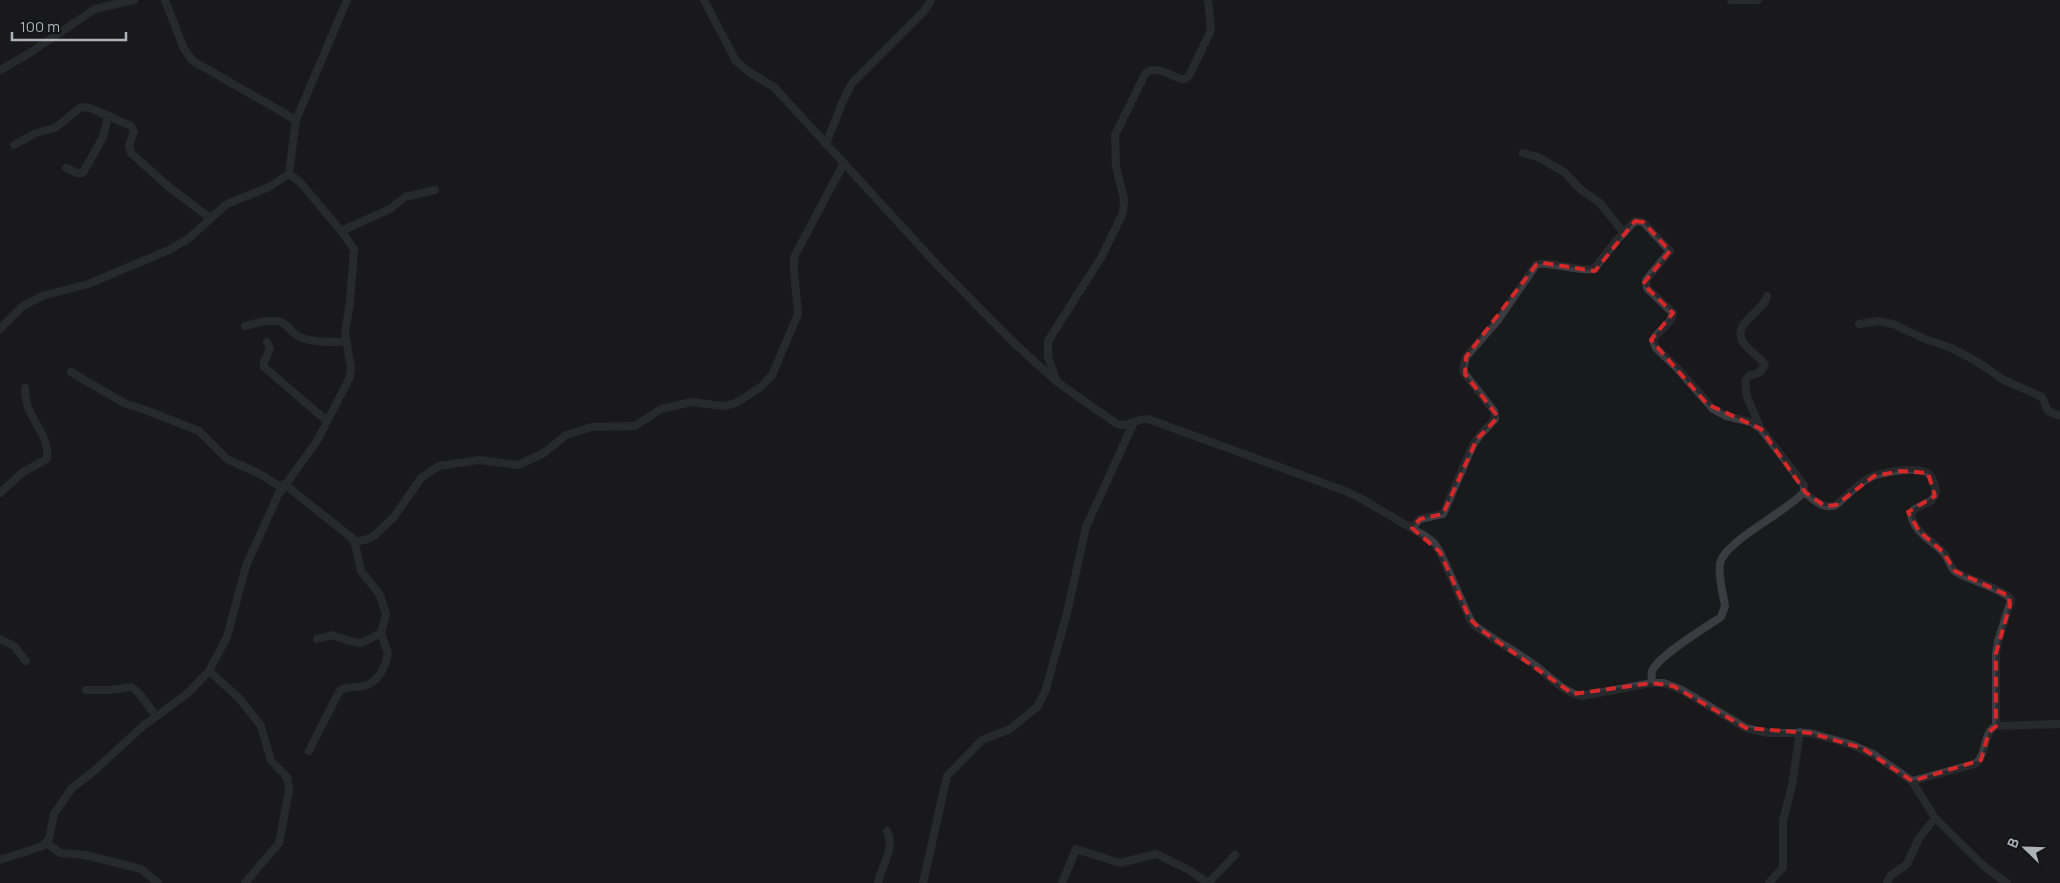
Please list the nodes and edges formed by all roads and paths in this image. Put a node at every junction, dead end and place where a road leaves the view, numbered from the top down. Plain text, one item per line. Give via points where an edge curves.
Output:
1 (134, 0) edge
2 (165, 0) edge
3 (348, 0) edge
4 (704, 0) edge
5 (931, 0) edge
6 (1208, 0) edge
7 (1731, 0) edge
8 (1758, 0) edge
9 (0, 70) edge
10 (108, 116) junction
11 (296, 120) junction
12 (826, 144) junction
13 (14, 145) dead end
14 (1523, 152) dead end
15 (844, 163) junction
16 (66, 168) dead end
17 (289, 174) junction
18 (435, 190) dead end
19 (210, 218) junction
20 (341, 231) junction
21 (1624, 233) junction
22 (1767, 296) dead end
23 (1858, 324) dead end
24 (245, 326) dead end
25 (0, 329) edge
26 (268, 342) dead end
27 (346, 342) junction
28 (71, 372) dead end
29 (1057, 382) junction
30 (25, 388) dead end
31 (2060, 416) edge
32 (327, 421) junction
33 (1134, 422) junction
34 (1761, 429) junction
35 (283, 486) junction
36 (1804, 492) junction
37 (0, 493) edge
38 (1412, 528) junction
39 (354, 542) junction
40 (381, 632) junction
41 (0, 639) edge
42 (317, 639) dead end
43 (26, 661) dead end
44 (210, 671) junction
45 (1652, 683) junction
46 (86, 690) dead end
47 (156, 716) junction
48 (2060, 724) edge
49 (1996, 726) junction
50 (1800, 732) junction
51 (309, 751) dead end
52 (1912, 781) junction
53 (1935, 818) junction
54 (887, 831) dead end
55 (47, 843) junction
56 (1235, 855) dead end
57 (0, 860) edge
58 (158, 883) edge
59 (245, 883) edge
60 (878, 883) edge
61 (923, 883) edge
62 (1062, 883) edge
63 (1769, 883) edge
64 (1887, 883) edge
65 (2007, 883) edge

1 - 9 street via 95,9
2 - 11 street via 184,49 193,61
3 - 11 street
4 - 12 street via 736,60 748,72 774,87
5 - 12 street via 925,10 852,83
6 - 29 street via 1211,30 1189,76 1181,79 1149,70 1117,130 1114,143 1116,167 1124,206 1106,250 1048,341 1048,358
7 - 8 street
10 - 13 street via 81,107 55,128 43,130
10 - 16 street via 103,137 84,171 77,173
10 - 19 street via 134,128 129,146 131,153
11 - 17 street
12 - 15 street
14 - 21 street via 1564,172 1600,203
15 - 29 street via 940,268
15 - 39 street via 794,257 798,314 772,375 762,386 733,404 691,402 661,409 635,426 592,427 566,436 518,465 479,460 439,466 421,478 394,517 376,535
17 - 19 street via 269,187 228,204
17 - 20 street via 300,182
18 - 20 street via 405,197 390,209
19 - 25 street via 189,238 169,250 88,284 32,300
20 - 27 street via 352,245 354,254
21 - 34 street via 1639,220 1670,251 1646,280 1647,288 1673,313 1671,320 1655,336 1656,348 1713,409 1751,422
21 - 38 street via 1594,270 1568,269 1543,263 1536,265 1498,320 1466,357 1465,374 1494,411 1495,419 1473,445 1443,514 1420,519
22 - 34 street via 1766,302 1749,317 1741,331 1743,342 1765,365 1745,381 1747,397
23 - 31 street via 1886,322 1949,347 2004,380 2042,397 2048,411
24 - 27 street via 276,320 303,338
26 - 32 street via 270,349 264,367
27 - 32 street via 352,368 350,377
28 - 35 street via 124,403 199,431 228,459
29 - 33 street via 1117,424 1122,426
30 - 37 street via 25,402 41,430 47,459 23,472
32 - 35 street via 317,441
33 - 38 street via 1148,419 1345,491
33 - 61 street via 1086,527 1045,692 1037,707 1010,728 982,740 947,776
34 - 36 street via 1804,485
35 - 39 street
35 - 44 street via 250,558 227,637
36 - 45 street via 1785,509 1762,522 1722,558 1724,612 1656,666
36 - 49 street via 1820,504 1831,507 1874,476 1900,471 1925,472 1931,476 1935,496 1911,514 1919,531 1943,552 1955,571 2006,594 2011,600 1996,653
38 - 45 street via 1440,552 1474,625 1533,664 1565,690 1582,696
39 - 40 street via 361,572 378,591 386,614
40 - 42 street via 361,643 332,635
40 - 51 street via 388,654 380,674 364,686 340,690
41 - 43 street via 14,646
44 - 47 street via 188,693
44 - 59 street via 239,698 261,726 272,761 287,777 289,790 279,843
45 - 50 street via 1673,686 1746,728
46 - 47 street via 131,687
47 - 55 street via 66,794 54,814
48 - 49 street
49 - 52 street via 1989,732 1981,760 1975,764
50 - 52 street via 1862,748
50 - 63 street via 1783,821 1783,866
52 - 53 street
53 - 64 street via 1919,838 1907,864 1890,876
53 - 65 street via 1986,868
54 - 60 street via 890,846
55 - 57 street
55 - 58 street via 60,853 85,854 141,870
56 - 62 street via 1208,883 1156,854 1120,863 1076,849

